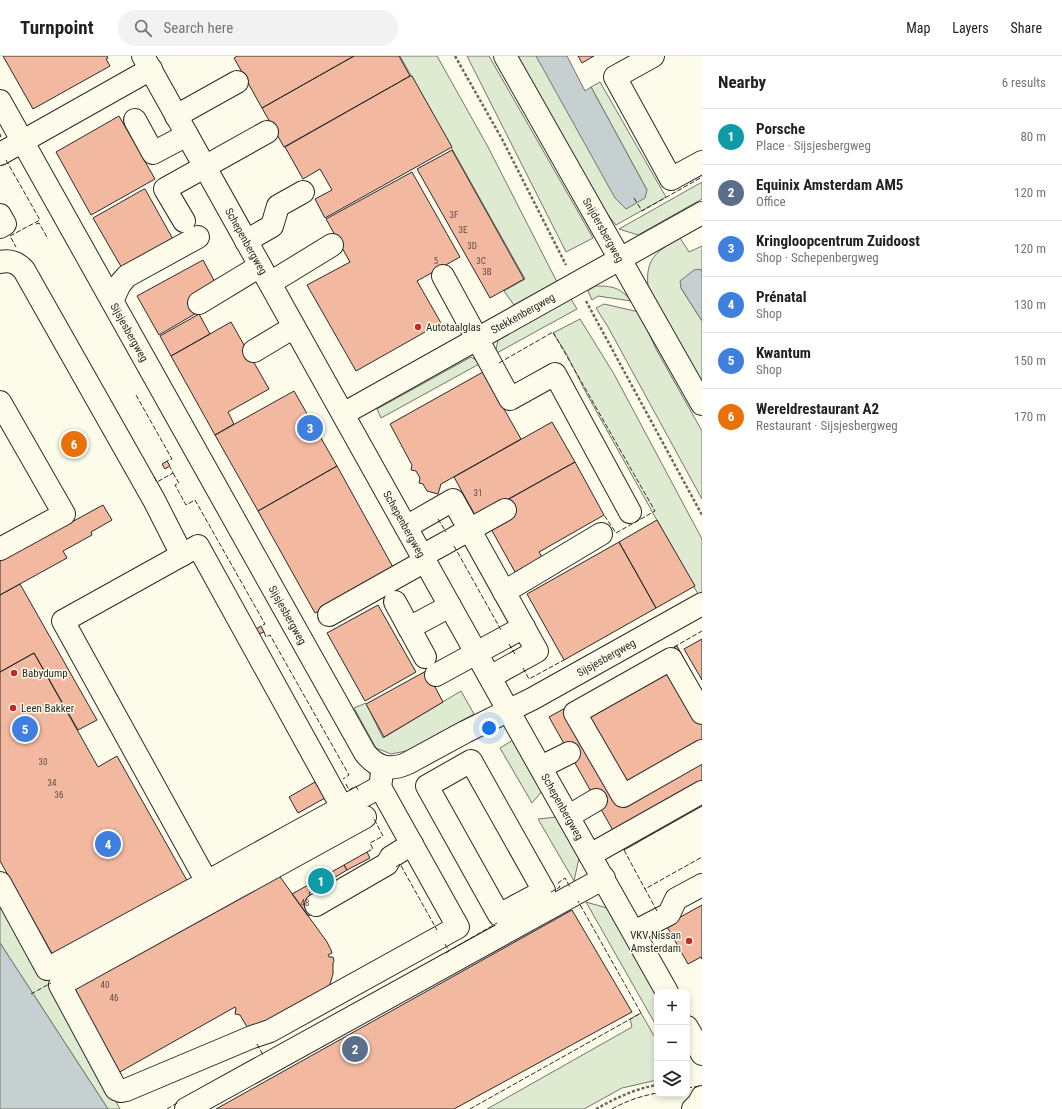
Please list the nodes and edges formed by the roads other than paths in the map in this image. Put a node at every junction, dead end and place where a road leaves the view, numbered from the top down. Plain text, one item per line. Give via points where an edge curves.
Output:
1 (506, 56) edge
2 (653, 56) edge
3 (147, 63) edge
4 (237, 82) dead end
5 (0, 101) edge
6 (176, 116) junction
7 (135, 120) dead end
8 (267, 132) dead end
9 (187, 135) junction
10 (23, 142) junction
11 (0, 154) edge
12 (702, 162) edge
13 (205, 167) junction
14 (302, 192) dead end
15 (702, 213) edge
16 (0, 216) edge
17 (184, 221) dead end
18 (0, 227) edge
19 (198, 238) dead end
20 (246, 241) junction
21 (332, 245) dead end
22 (620, 259) junction
23 (0, 262) edge
24 (265, 275) junction
25 (443, 276) dead end
26 (112, 301) junction
27 (199, 303) dead end
28 (294, 327) junction
29 (477, 339) junction
30 (254, 351) dead end
31 (0, 402) edge
32 (702, 404) edge
33 (343, 414) junction
34 (505, 510) dead end
35 (630, 512) dead end
36 (406, 527) junction
37 (469, 529) junction
38 (601, 534) dead end
39 (0, 549) edge
40 (182, 555) junction
41 (423, 559) junction
42 (504, 592) junction
43 (395, 602) dead end
44 (702, 604) edge
45 (450, 606) junction
46 (329, 615) dead end
47 (524, 627) junction
48 (409, 628) junction
49 (476, 653) junction
50 (425, 656) dead end
51 (436, 675) dead end
52 (490, 677) junction
53 (508, 710) junction
54 (702, 713) edge
55 (702, 751) edge
56 (569, 753) dead end
57 (541, 768) junction
58 (381, 777) junction
59 (427, 786) joint
60 (702, 792) edge
61 (596, 800) dead end
62 (342, 808) junction
63 (569, 816) junction
64 (365, 817) dead end
65 (412, 844) junction
66 (590, 855) junction
67 (604, 878) junction
68 (207, 882) junction
69 (0, 883) edge
70 (702, 885) edge
71 (314, 901) dead end
72 (634, 932) junction
73 (665, 989) edge
74 (702, 1097) edge
75 (186, 1109) edge
76 (693, 1109) edge

1 - 22 street, Snijdersbergweg
2 - 12 street via 615,77 671,179
3 - 6 street, Schepenbergweg
3 - 10 street
4 - 6 street
5 - 10 street, Sijsjesbergweg
6 - 9 street, Schepenbergweg
7 - 9 street via 153,153
8 - 13 street
9 - 13 street, Schepenbergweg
10 - 11 street
10 - 26 street, Sijsjesbergweg
13 - 17 street via 165,189
13 - 20 street, Schepenbergweg
14 - 20 street via 278,206 272,226
15 - 22 street, Stekkenbergweg
16 - 18 street via 5,224
19 - 26 street via 127,276
20 - 24 street, Schepenbergweg
21 - 24 street
22 - 29 street, Stekkenbergweg
22 - 32 street, Snijdersbergweg
23 - 40 street via 12,262 24,270 154,500
24 - 27 street
24 - 28 street, Schepenbergweg
25 - 29 street
26 - 58 street, Sijsjesbergweg via 365,753 376,763
28 - 30 street
28 - 33 street, Schepenbergweg
29 - 33 street, Stekkenbergweg
29 - 35 street via 510,399 555,374
31 - 39 street via 64,514
33 - 36 street, Schepenbergweg
34 - 37 street
36 - 37 street via 453,500
36 - 41 street, Schepenbergweg
37 - 41 street
37 - 42 street
38 - 42 street
40 - 62 street via 198,546
40 - 68 street via 62,620
41 - 45 street, Schepenbergweg
41 - 46 street
42 - 47 street
43 - 48 street
44 - 53 street, Sijsjesbergweg
45 - 48 street
45 - 49 street, Schepenbergweg
47 - 49 street
47 - 52 street via 537,651
48 - 50 street
49 - 51 street
49 - 52 street, Schepenbergweg
52 - 53 street, Schepenbergweg
53 - 57 street, Schepenbergweg
53 - 58 street, Sijsjesbergweg via 400,766 391,768
54 - 55 street via 671,659 575,713 623,796
56 - 57 street
57 - 63 street, Schepenbergweg
58 - 62 street
58 - 65 street
59 - 59 street via 499,915 544,891 471,761
60 - 66 street
61 - 63 street
62 - 68 street
63 - 66 street, Schepenbergweg
64 - 65 street via 60,985 116,1089 126,1090 270,1031 458,927
65 - 71 street via 391,857 383,857
66 - 67 street, Schepenbergweg
67 - 72 street, Schepenbergweg
67 - 75 street
68 - 69 street via 47,969
70 - 72 street via 676,899 669,914
72 - 73 street, Schepenbergweg
74 - 76 street

